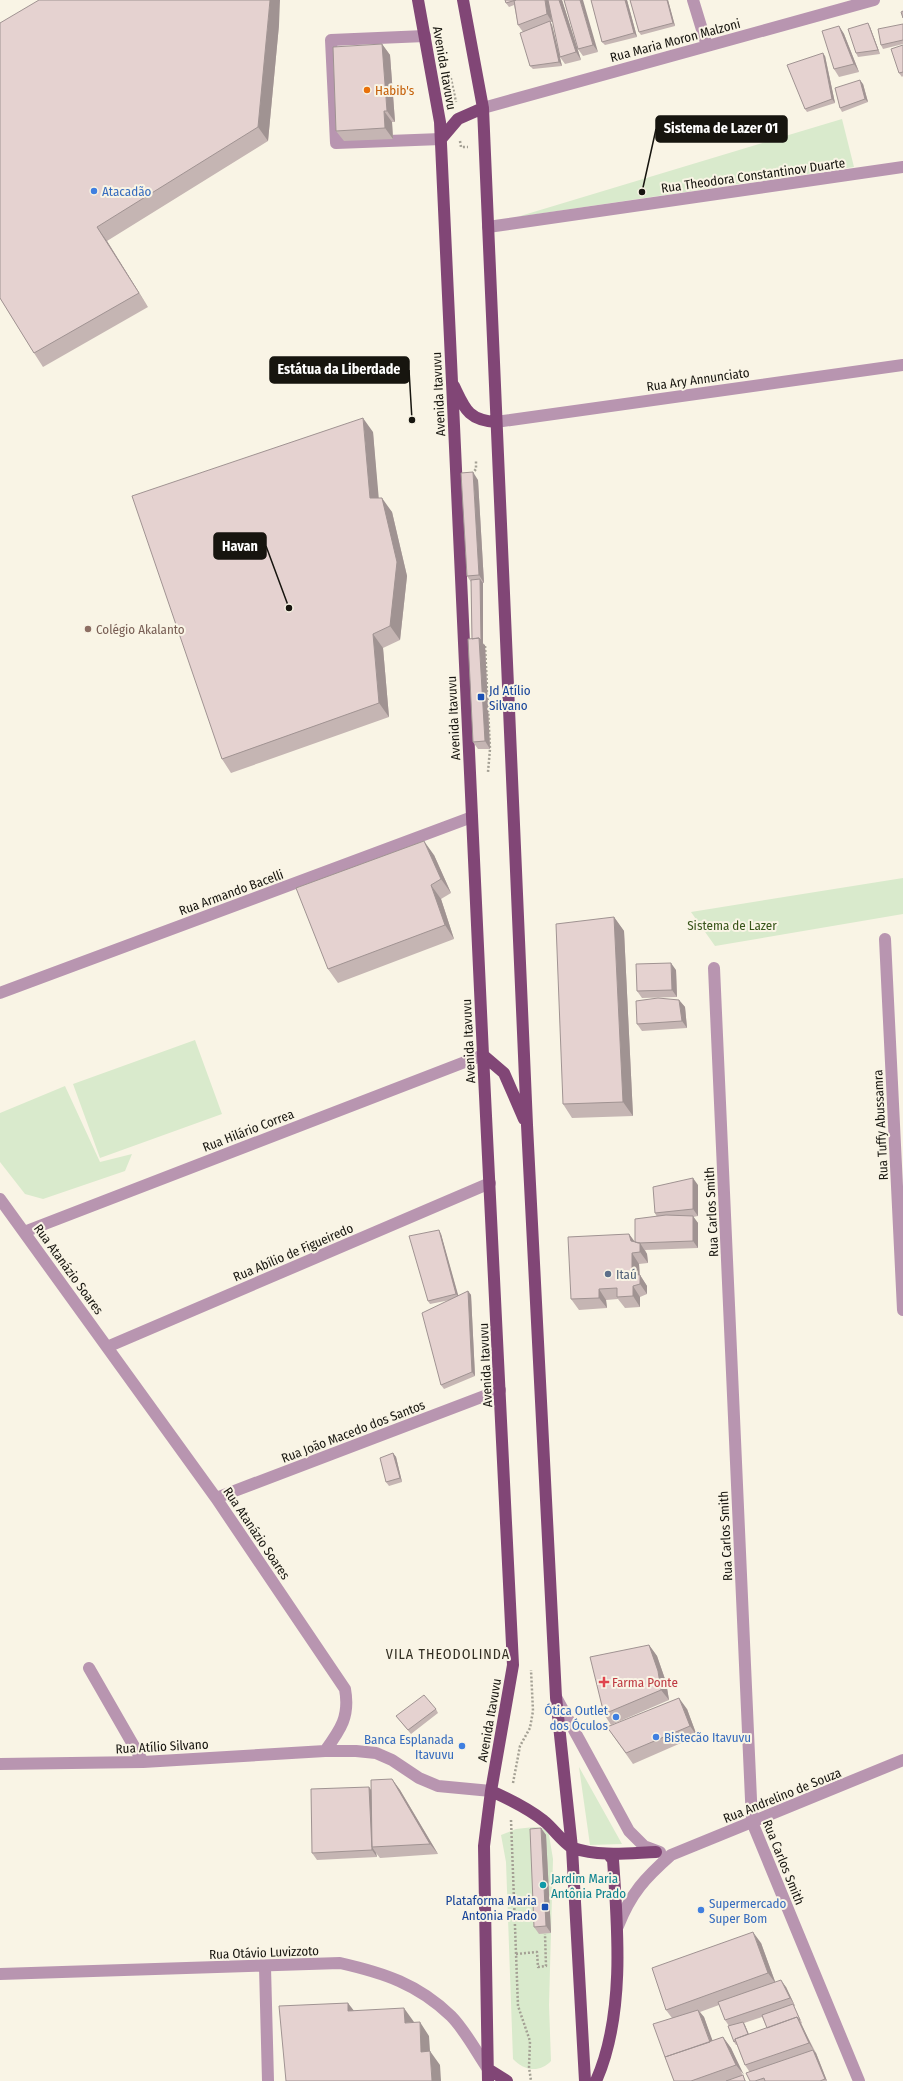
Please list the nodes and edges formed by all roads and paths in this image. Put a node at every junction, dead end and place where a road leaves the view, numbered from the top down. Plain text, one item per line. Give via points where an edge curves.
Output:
1 (418, 0) edge
2 (463, 0) edge
3 (693, 0) edge
4 (874, 0) edge
5 (425, 36) junction
6 (707, 46) junction
7 (484, 108) junction
8 (441, 138) junction
9 (903, 167) edge
10 (488, 227) junction
11 (903, 365) edge
12 (452, 381) junction
13 (496, 422) junction
14 (498, 459) junction
15 (455, 461) junction
16 (472, 817) junction
17 (885, 939) dead end
18 (714, 968) dead end
19 (0, 992) edge
20 (483, 1055) junction
21 (527, 1125) junction
22 (490, 1182) junction
23 (0, 1199) edge
24 (24, 1232) junction
25 (903, 1310) edge
26 (107, 1347) junction
27 (500, 1390) junction
28 (216, 1498) junction
29 (89, 1668) dead end
30 (556, 1697) junction
31 (325, 1751) junction
32 (903, 1760) edge
33 (143, 1762) junction
34 (0, 1764) edge
35 (491, 1792) junction
36 (752, 1822) junction
37 (572, 1848) junction
38 (656, 1852) junction
39 (608, 1854) junction
40 (671, 1855) junction
41 (618, 1926) junction
42 (545, 1934) edge
43 (516, 1954) dead end
44 (265, 1967) junction
45 (0, 1974) edge
46 (529, 2067) dead end
47 (488, 2075) edge
48 (268, 2081) edge
49 (507, 2081) edge
50 (531, 2081) edge
51 (585, 2081) edge
52 (596, 2081) edge
53 (859, 2081) edge

1 - 5 main road, Avenida Itavuvu
2 - 7 main road
3 - 6 street
4 - 6 street, Rua Maria Moron Malzoni
5 - 8 main road, Avenida Itavuvu
5 - 8 street via 331,40 336,143
6 - 7 street, Rua Maria Moron Malzoni
7 - 8 main road via 458,119
7 - 10 main road
8 - 12 main road, Avenida Itavuvu
9 - 10 street, Rua Theodora Constantinov Duarte
10 - 13 main road
11 - 13 street, Rua Ary Annunciato
12 - 13 main road via 469,414
12 - 15 main road, Avenida Itavuvu
13 - 14 main road
14 - 15 path
14 - 21 main road
15 - 16 main road, Avenida Itavuvu
16 - 19 street, Rua Armando Bacelli
16 - 20 main road, Avenida Itavuvu
17 - 25 street, Rua Tuffy Abussamra
18 - 36 street, Rua Carlos Smith
20 - 21 main road via 504,1073
20 - 22 main road, Avenida Itavuvu
20 - 24 street, Rua Hilário Correa
21 - 30 main road
22 - 26 street, Rua Abílio de Figueiredo
22 - 27 main road, Avenida Itavuvu
23 - 24 street, Rua Atanázio Soares
24 - 26 street, Rua Atanázio Soares
26 - 28 street, Rua Atanázio Soares
27 - 28 street, Rua João Macedo dos Santos
27 - 35 main road, Avenida Itavuvu via 513,1665
28 - 31 street, Rua Atanázio Soares via 346,1688 346,1717
29 - 33 street
30 - 37 main road
30 - 38 street via 629,1831 644,1846
31 - 33 street, Rua Atílio Silvano
31 - 35 street via 376,1753 438,1786
32 - 36 street, Rua Andrelino de Souza
33 - 34 street, Rua Atílio Silvano
35 - 37 main road via 534,1813
35 - 47 main road, Avenida Itavuvu via 484,1846
36 - 40 street, Rua Andrelino de Souza
36 - 53 street, Rua Carlos Smith
37 - 39 main road
37 - 51 main road
38 - 39 main road
38 - 40 street
39 - 41 main road via 613,1860
40 - 41 street, Rua Andrelino de Souza via 646,1877 625,1909
41 - 52 main road via 614,2017 610,2041
42 - 43 path via 546,1966 538,1967 537,1952
44 - 45 street, Rua Otávio Luvizzoto
44 - 47 street, Rua Otávio Luvizzoto via 340,1963 394,1977 422,1992 452,2017
44 - 48 street
46 - 50 path
47 - 49 main road

